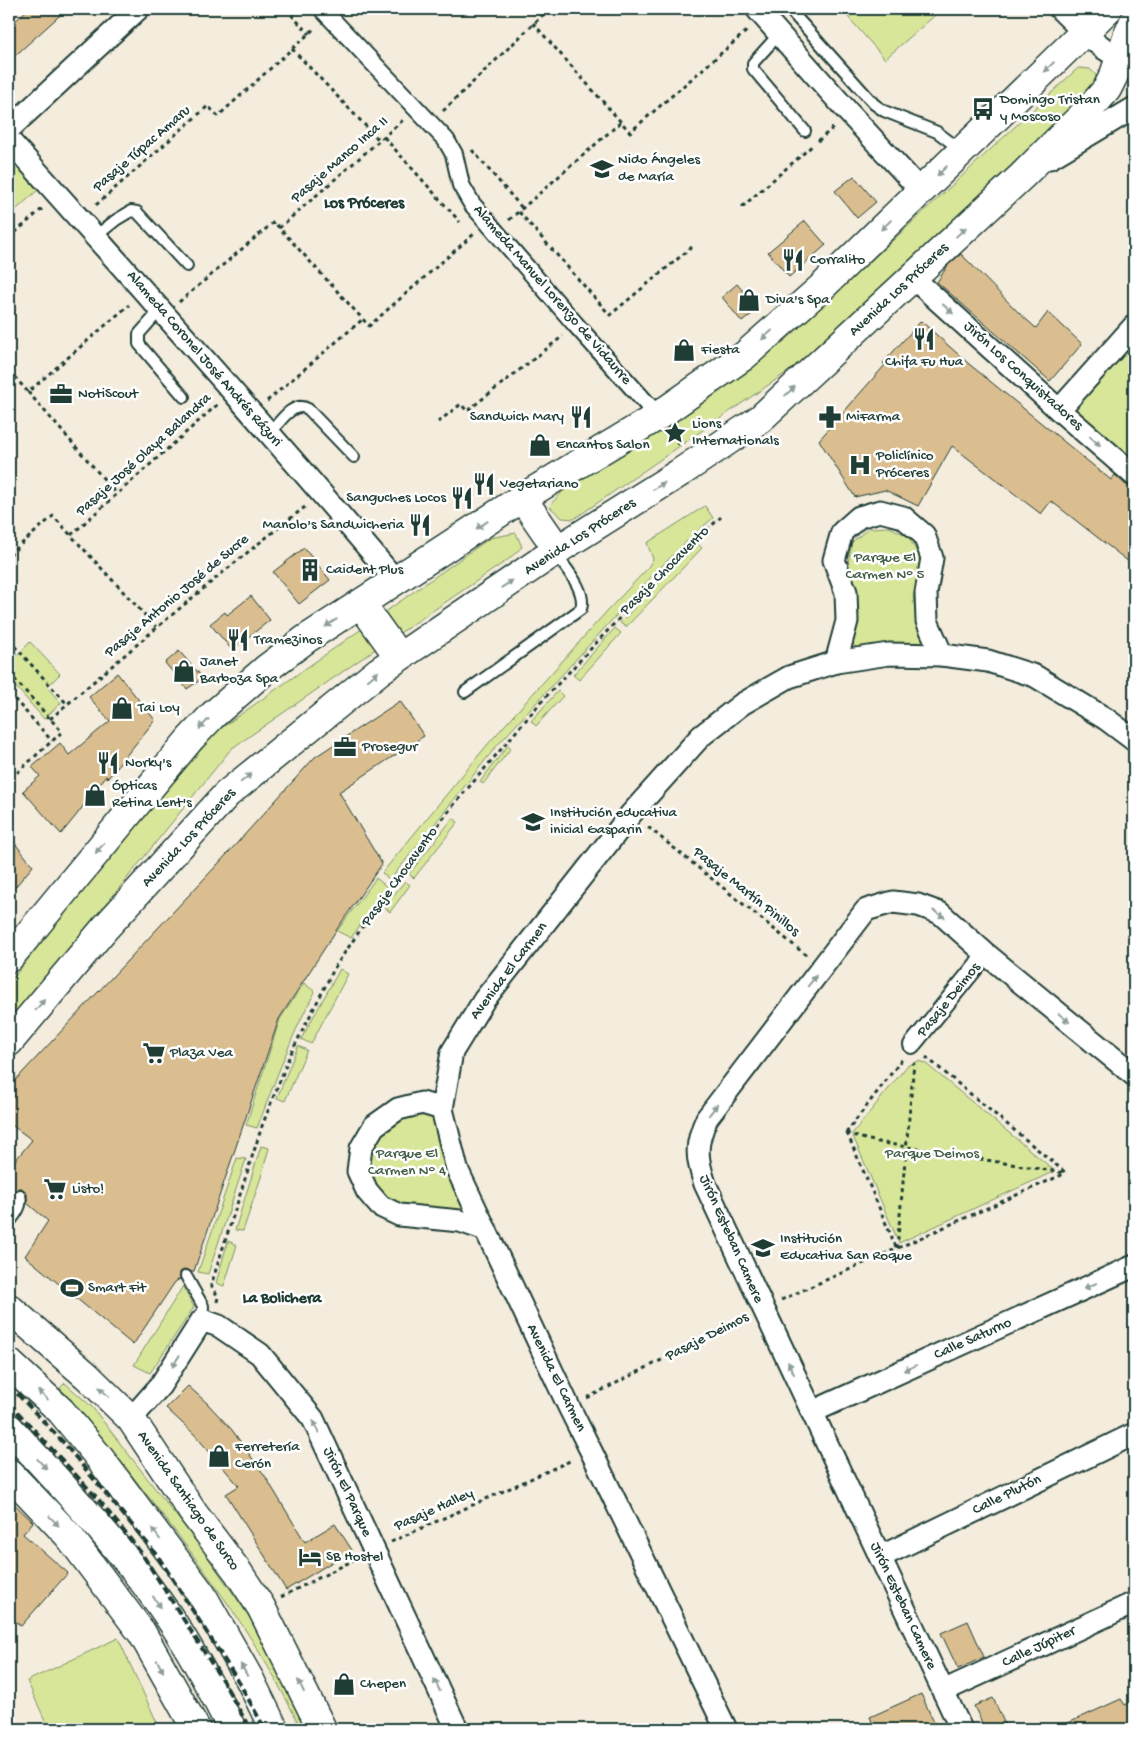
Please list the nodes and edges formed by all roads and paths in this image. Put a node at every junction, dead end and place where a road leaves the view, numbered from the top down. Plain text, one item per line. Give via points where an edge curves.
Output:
1 (138, 9) edge
2 (286, 9) edge
3 (549, 9) edge
4 (789, 9) edge
5 (1060, 9) edge
6 (1108, 9) edge
7 (326, 12) edge
8 (760, 13) edge
9 (1134, 21) edge
10 (533, 23) junction
11 (1083, 33) junction
12 (309, 34) junction
13 (779, 34) junction
14 (292, 50) junction
15 (1127, 62) edge
16 (1134, 108) edge
17 (416, 109) junction
18 (849, 113) junction
19 (621, 122) junction
20 (430, 123) junction
21 (9, 129) edge
22 (805, 131) dead end
23 (384, 137) junction
24 (9, 140) edge
25 (380, 140) junction
26 (472, 150) dead end
27 (962, 151) junction
28 (1022, 176) junction
29 (921, 191) junction
30 (59, 195) junction
31 (742, 207) dead end
32 (521, 210) junction
33 (80, 219) junction
34 (491, 227) junction
35 (279, 228) junction
36 (472, 235) junction
37 (96, 236) junction
38 (9, 238) edge
39 (692, 247) dead end
40 (186, 266) dead end
41 (912, 277) junction
42 (145, 292) junction
43 (163, 312) junction
44 (363, 319) junction
45 (576, 326) junction
46 (1134, 326) edge
47 (9, 373) edge
48 (233, 391) junction
49 (28, 392) junction
50 (184, 397) dead end
51 (1059, 410) junction
52 (252, 414) junction
53 (658, 416) junction
54 (438, 422) dead end
55 (270, 434) junction
56 (354, 457) dead end
57 (693, 464) junction
58 (1134, 475) edge
59 (117, 494) junction
60 (322, 494) junction
61 (522, 498) junction
62 (721, 517) dead end
63 (71, 535) junction
64 (556, 551) junction
65 (9, 555) edge
66 (396, 581) junction
67 (360, 604) junction
68 (156, 627) junction
69 (9, 640) edge
70 (942, 655) junction
71 (399, 658) junction
72 (836, 662) junction
73 (9, 673) edge
74 (465, 692) dead end
75 (9, 693) edge
76 (67, 704) junction
77 (50, 719) junction
78 (1134, 740) edge
79 (52, 741) junction
80 (9, 780) edge
81 (631, 814) junction
82 (986, 954) junction
83 (9, 958) edge
84 (822, 968) junction
85 (9, 1042) edge
86 (914, 1047) junction
87 (1134, 1075) edge
88 (442, 1109) junction
89 (846, 1133) junction
90 (906, 1147) junction
91 (1066, 1173) junction
92 (20, 1195) dead end
93 (9, 1223) edge
94 (486, 1230) junction
95 (897, 1249) junction
96 (1134, 1266) edge
97 (186, 1276) dead end
98 (217, 1304) dead end
99 (9, 1308) edge
100 (762, 1308) junction
101 (202, 1320) junction
102 (9, 1362) edge
103 (569, 1407) junction
104 (812, 1412) junction
105 (132, 1419) junction
106 (9, 1428) edge
107 (1134, 1434) edge
108 (592, 1451) junction
109 (9, 1473) edge
110 (374, 1550) junction
111 (880, 1557) junction
112 (1134, 1603) edge
113 (261, 1607) junction
114 (943, 1691) junction
115 (196, 1729) edge
116 (232, 1729) edge
117 (274, 1729) edge
118 (322, 1729) edge
119 (457, 1729) edge
120 (726, 1729) edge
121 (961, 1729) edge

1 - 21 street
2 - 12 path
3 - 10 path
4 - 27 lane via 874,104 937,132
5 - 11 street
6 - 11 main road
7 - 12 path, Pasaje Túpac Amaru
7 - 17 street, Alameda Manuel Lorenzo de Vidaurre
8 - 13 street
8 - 19 path via 630,132
9 - 15 main road, Avenida Los Próceres via 1127,37
10 - 19 path
10 - 20 path
11 - 15 street
11 -> 27 main road
12 - 14 path, Pasaje Túpac Amaru
13 - 18 street
13 - 22 lane via 753,63 753,69
14 - 25 path
14 - 33 path, Pasaje Túpac Amaru via 218,116 208,106
15 - 28 main road, Avenida Los Próceres via 1093,105
16 - 28 street
17 - 20 street, Alameda Manuel Lorenzo de Vidaurre
17 - 23 path, Pasaje Manco Inca II
18 - 29 street
18 - 31 path
19 - 32 path
20 - 34 street, Alameda Manuel Lorenzo de Vidaurre via 446,140 454,154 461,185
23 - 25 path, Pasaje Manco Inca II
23 - 36 path
24 - 30 street, Alameda Coronel José Andrés Rázuri
25 - 35 path, Pasaje Manco Inca II
26 - 32 path
27 -> 29 main road
41 -> 28 main road, Avenida Los Próceres
29 -> 53 main road via 822,287 744,356
30 - 33 street, Alameda Coronel José Andrés Rázuri
30 - 38 path
32 - 34 path
32 - 39 path via 610,315
33 - 37 street, Alameda Coronel José Andrés Rázuri
34 - 36 path
34 - 45 street, Alameda Manuel Lorenzo de Vidaurre
35 - 43 path via 274,222
35 - 44 path
36 - 44 path via 369,326
37 - 40 lane via 131,211 137,212
37 - 42 street, Alameda Coronel José Andrés Rázuri
41 -> 51 street, Jirón Los Conquistadores
57 -> 41 main road, Avenida Los Próceres via 760,419
42 - 43 street, Alameda Coronel José Andrés Rázuri
42 - 49 path
43 - 48 street, Alameda Coronel José Andrés Rázuri
43 - 50 lane via 139,334 139,344
44 - 52 path
45 - 53 street, Alameda Manuel Lorenzo de Vidaurre
45 - 54 path via 467,412 461,404
46 - 51 street
47 - 49 path
48 - 52 street, Alameda Coronel José Andrés Rázuri
48 - 59 path, Pasaje José Olaya Balandra
49 - 59 path
51 -> 58 street, Jirón Los Conquistadores
52 - 55 street, Alameda Coronel José Andrés Rázuri
53 - 57 path
53 - 61 main road
55 - 56 lane via 297,406 303,406
55 - 60 street, Alameda Coronel José Andrés Rázuri
64 -> 57 main road, Avenida Los Próceres
59 - 63 path, Pasaje José Olaya Balandra
60 - 66 street, Alameda Coronel José Andrés Rázuri
60 - 68 path, Pasaje Antonio José de Sucre
61 - 64 main road
61 -> 66 main road
62 - 98 path, Pasaje Chocavento via 668,566 536,708 452,807 380,901 336,967 290,1055 262,1126 211,1285 218,1297
63 - 65 path, Pasaje José Olaya Balandra via 53,516
63 - 68 path
71 -> 64 main road, Avenida Los Próceres
64 - 74 lane via 580,590 581,609
66 - 67 main road
67 - 71 main road
67 -> 83 main road via 266,669 213,715
68 - 76 path, Pasaje Antonio José de Sucre
69 - 76 path
70 - 72 street, Avenida El Carmen via 889,654
70 - 72 street via 927,621 926,593 932,558 924,535 903,517 880,511 859,517 842,532 834,560 846,592 848,621
70 - 78 street, Avenida El Carmen via 988,661 1035,676
85 -> 71 main road, Avenida Los Próceres via 105,928 227,794
72 - 81 street, Avenida El Carmen via 789,677 742,704 701,736
73 - 77 path
75 - 79 path
76 - 77 path, Pasaje Antonio José de Sucre
77 - 79 path via 62,732
79 - 80 path
81 - 84 path, Pasaje Martín Pinillos
81 - 88 street, Avenida El Carmen via 484,1000 452,1052
84 -> 82 street, Jirón Esteban Camere via 866,910 893,902 918,905 940,913
82 - 86 street, Pasaje Deimos
82 -> 87 street, Jirón Esteban Camere
100 -> 84 street, Jirón Esteban Camere via 705,1184 698,1155 699,1135 707,1118
86 - 89 path
86 - 90 path
86 - 91 path
88 - 94 street, Avenida El Carmen via 457,1169
88 - 94 street via 422,1103 398,1109 374,1126 361,1148 358,1171 367,1191 380,1206 399,1215 460,1221
89 - 90 path
89 - 95 path
90 - 91 path
90 - 95 path
91 - 95 path, Pasaje Deimos
92 - 93 lane via 18,1211
94 - 103 street, Avenida El Carmen
95 - 100 path, Pasaje Deimos
96 -> 104 street, Calle Saturno
97 - 101 lane via 203,1306
105 -> 99 main road, Avenida Santiago de Surco
100 - 103 path, Pasaje Deimos
104 -> 100 street, Jirón Esteban Camere
101 -> 105 street via 160,1386
110 -> 101 street, Jirón El Parque via 313,1419 260,1354 219,1326
117 -> 102 main road via 202,1595 98,1456 60,1411
103 - 108 street, Avenida El Carmen
104 - 111 street, Jirón Esteban Camere
105 - 113 main road, Avenida Santiago de Surco via 194,1514
106 -> 116 main road via 130,1564 203,1672
107 - 111 street, Calle Plutón
108 - 110 path, Pasaje Halley
108 - 120 street, Avenida El Carmen
109 -> 115 main road via 70,1536 142,1633
110 - 113 path, Pasaje Halley
119 -> 110 street, Jirón El Parque
111 - 114 street, Jirón Esteban Camere
112 - 114 street, Calle Júpiter
118 -> 113 main road, Avenida Santiago de Surco
114 - 121 street, Jirón Esteban Camere

